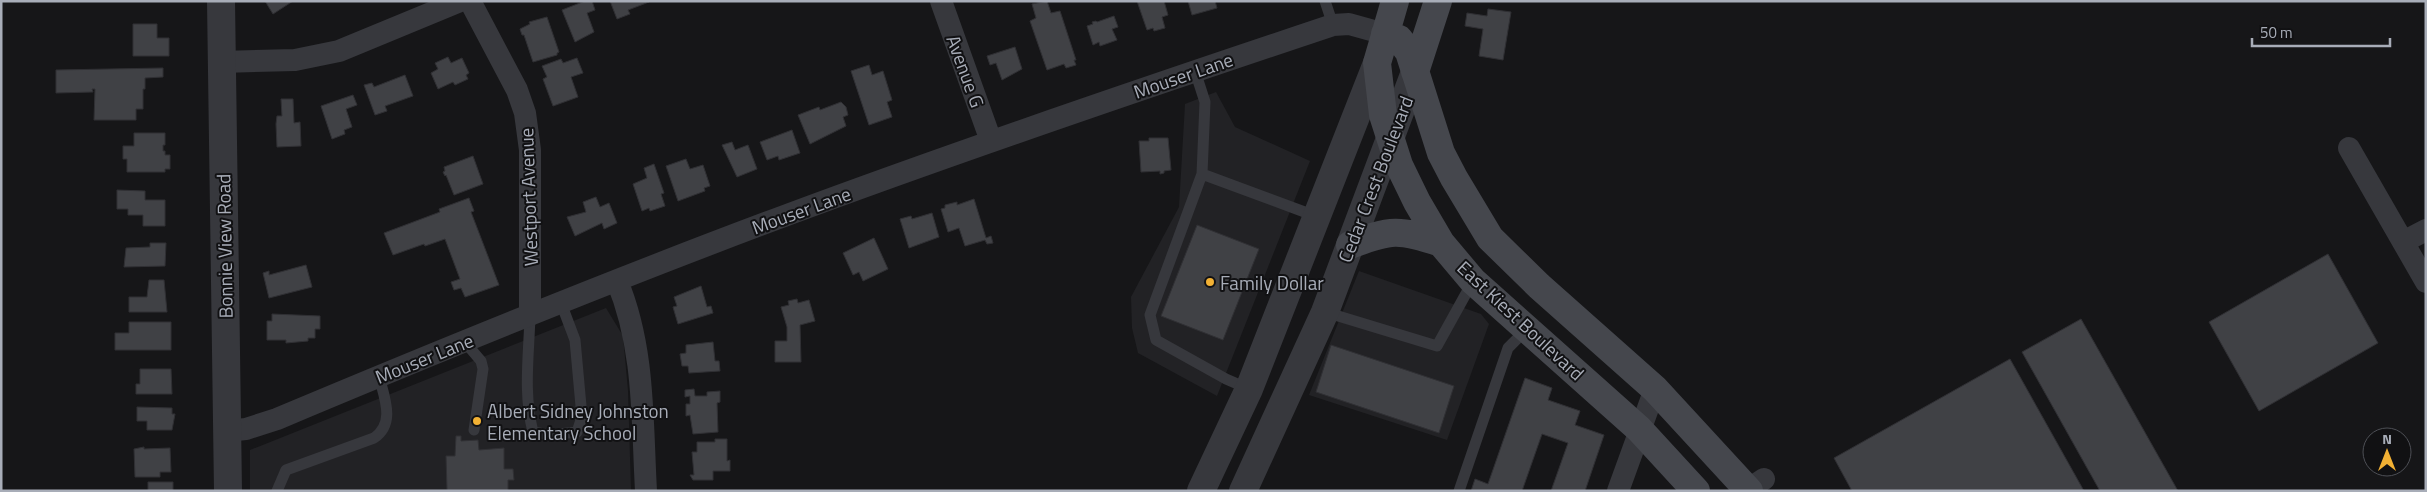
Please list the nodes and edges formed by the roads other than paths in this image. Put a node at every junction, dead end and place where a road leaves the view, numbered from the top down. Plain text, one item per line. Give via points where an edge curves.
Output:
1 (221, 1) edge
2 (460, 1) edge
3 (470, 1) edge
4 (941, 1) edge
5 (1325, 1) edge
6 (1395, 1) edge
7 (1438, 1) edge
8 (1333, 26) junction
9 (1385, 34) junction
10 (221, 62) junction
11 (1378, 64) junction
12 (1195, 71) junction
13 (1415, 72) junction
14 (1390, 139) junction
15 (991, 141) junction
16 (2349, 148) dead end
17 (1202, 174) junction
18 (1318, 217) junction
19 (2426, 230) edge
20 (2404, 242) junction
21 (1441, 243) junction
22 (1350, 245) junction
23 (616, 281) junction
24 (1473, 281) junction
25 (2426, 282) edge
26 (1287, 295) junction
27 (561, 303) junction
28 (1325, 312) junction
29 (530, 315) junction
30 (1527, 329) junction
31 (464, 341) junction
32 (379, 376) junction
33 (1249, 389) junction
34 (1655, 389) junction
35 (1283, 404) junction
36 (1639, 429) junction
37 (474, 430) dead end
38 (226, 431) junction
39 (1752, 488) edge
40 (228, 491) edge
41 (277, 491) edge
42 (646, 491) edge
43 (1201, 491) edge
44 (1243, 491) edge
45 (1459, 491) edge
46 (1618, 491) edge
47 (1696, 491) edge

1 - 10 street, Bonnie View Road
2 - 10 street via 339,51 295,60
3 - 29 street, Westport Avenue via 517,90 525,113 530,150
4 - 15 street, Avenue G
5 - 8 lane
6 - 9 main road, Cedar Crest Boulevard
7 - 13 main road, Cedar Crest Boulevard
8 - 9 street, Mouser Lane via 1349,24
8 - 12 street, Mouser Lane
9 - 11 main road, Cedar Crest Boulevard
9 - 13 main road, East Kiest Boulevard via 1399,39 1409,52
10 - 38 street, Bonnie View Road
11 - 14 main road, East Kiest Boulevard via 1383,115
11 - 18 street, Cedar Crest Boulevard
12 - 15 street, Mouser Lane
12 - 17 lane via 1206,102
13 - 14 street, Cedar Crest Boulevard
13 - 34 main road, East Kiest Boulevard via 1442,153 1490,238
14 - 21 main road, East Kiest Boulevard via 1416,202
14 - 22 street, Cedar Crest Boulevard
15 - 23 street, Mouser Lane
16 - 20 street
17 - 18 lane
17 - 33 lane via 1150,315 1156,340
18 - 26 street, Cedar Crest Boulevard
19 - 20 street
20 - 25 street
21 - 22 main road via 1409,232 1381,233
21 - 24 main road, East Kiest Boulevard
22 - 28 street, Cedar Crest Boulevard
23 - 27 street, Mouser Lane
23 - 42 street via 625,301 639,364
24 - 28 lane via 1437,346
24 - 30 main road, East Kiest Boulevard
26 - 28 street
26 - 33 street, Cedar Crest Boulevard
27 - 29 street, Mouser Lane
27 - 29 lane via 575,340 582,417 577,432 550,436 533,432 528,411
28 - 35 street, Cedar Crest Boulevard
29 - 31 street, Mouser Lane
30 - 36 main road, East Kiest Boulevard
30 - 45 lane via 1508,348
31 - 32 street, Mouser Lane
31 - 37 lane via 483,370
32 - 38 street, Mouser Lane via 277,419 246,429
32 - 41 lane via 388,409 381,433 286,470
33 - 35 street
33 - 43 street, Cedar Crest Boulevard
34 - 36 street
34 - 39 main road, East Kiest Boulevard
35 - 44 street, Cedar Crest Boulevard
36 - 46 street
36 - 47 main road, East Kiest Boulevard
38 - 40 street, Bonnie View Road

